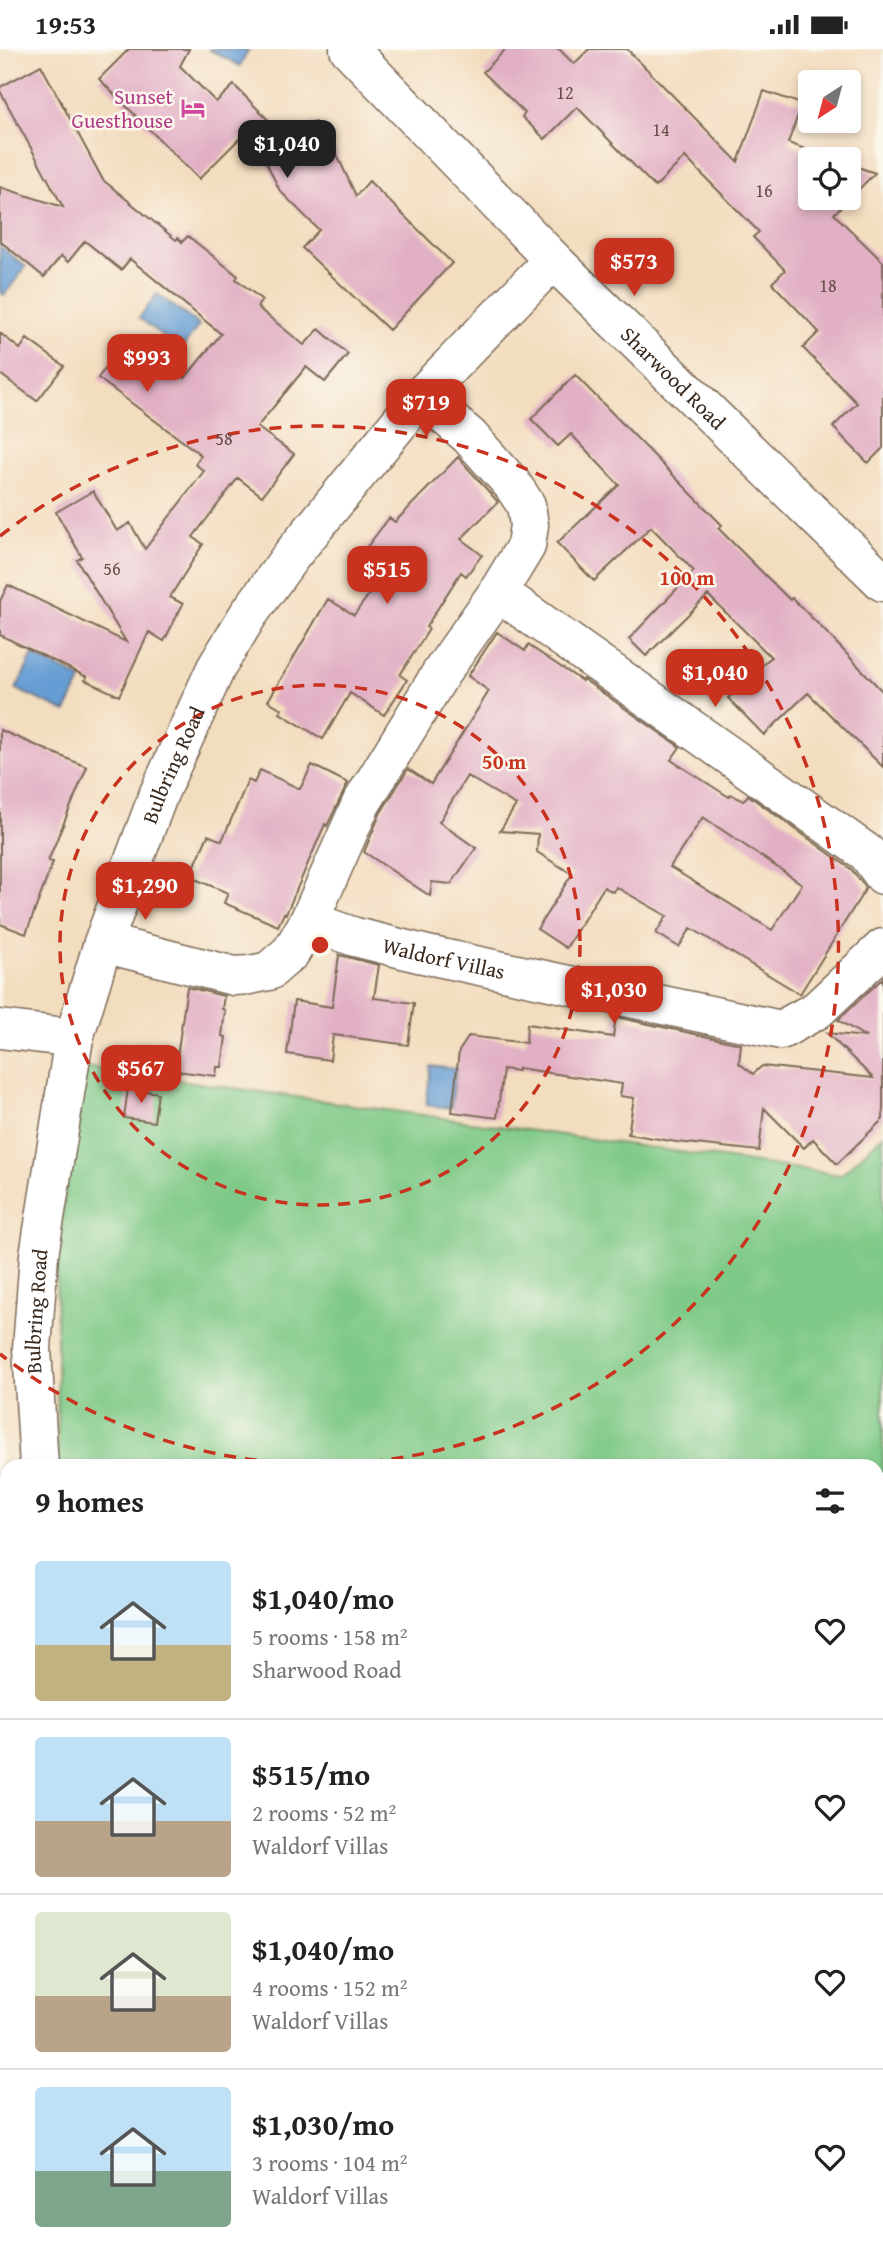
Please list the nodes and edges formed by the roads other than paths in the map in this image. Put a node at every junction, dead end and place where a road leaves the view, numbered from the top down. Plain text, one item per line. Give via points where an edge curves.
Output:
1 (349, 49) edge
2 (552, 260) junction
3 (421, 396) junction
4 (883, 582) edge
5 (498, 592) junction
6 (883, 875) edge
7 (309, 921) junction
8 (103, 943) junction
9 (883, 949) edge
10 (0, 1029) edge
11 (74, 1038) junction
12 (38, 1459) edge

1 - 2 street, Sharwood Road
2 - 3 street, Bulbring Road
2 - 4 street, Sharwood Road
3 - 5 street via 468,436 526,505 526,546
3 - 8 street, Bulbring Road via 291,556 216,668 159,793
5 - 6 street via 867,853
5 - 7 street via 441,673 361,804
7 - 8 street via 291,952 269,971 250,975 233,976
7 - 9 street, Waldorf Villas via 423,954 780,1030 817,1010
8 - 11 street, Bulbring Road
10 - 11 street
11 - 12 street, Bulbring Road via 39,1255 32,1349

